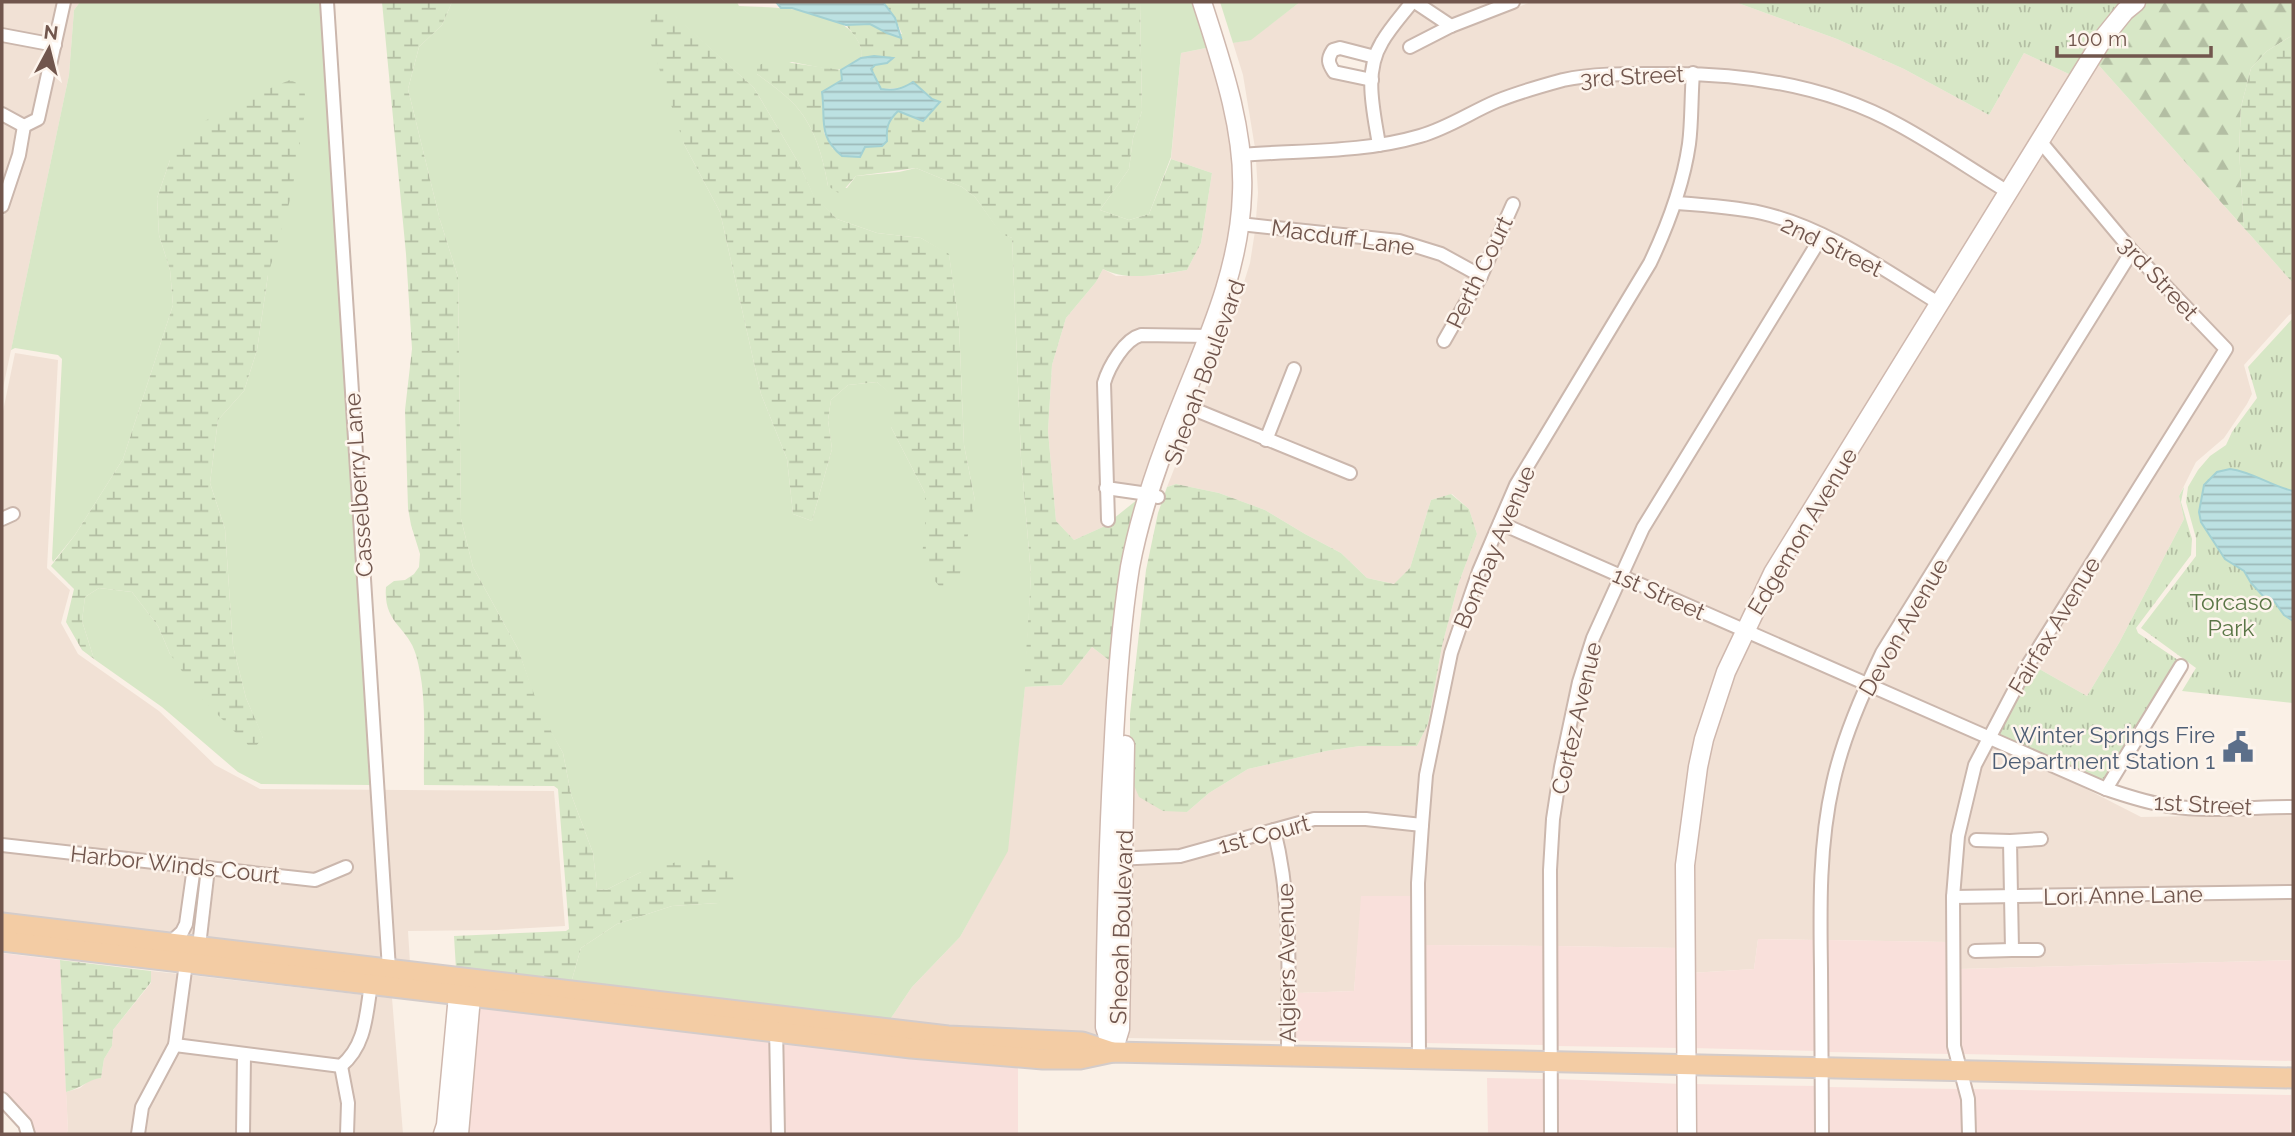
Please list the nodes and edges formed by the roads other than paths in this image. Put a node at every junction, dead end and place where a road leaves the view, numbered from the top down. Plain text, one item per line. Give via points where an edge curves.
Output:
1 (64, 2) edge
2 (327, 2) edge
3 (1202, 2) edge
4 (1215, 2) edge
5 (1414, 2) edge
6 (1513, 2) edge
7 (2136, 2) edge
8 (1451, 26) junction
9 (2, 34) edge
10 (55, 45) junction
11 (1410, 47) dead end
12 (1375, 57) junction
13 (1693, 73) junction
14 (1372, 80) junction
15 (2, 114) edge
16 (24, 126) junction
17 (2040, 141) junction
18 (1379, 145) junction
19 (1246, 154) junction
20 (5, 191) edge
21 (2008, 192) junction
22 (1675, 203) junction
23 (1513, 204) dead end
24 (2, 206) edge
25 (1245, 224) junction
26 (1822, 236) junction
27 (2132, 251) junction
28 (1481, 276) junction
29 (1940, 304) junction
30 (1209, 336) junction
31 (1444, 341) dead end
32 (2226, 349) joint
33 (1294, 369) dead end
34 (1187, 406) junction
35 (1266, 440) junction
36 (1350, 472) dead end
37 (1107, 488) junction
38 (1153, 496) junction
39 (1108, 520) dead end
40 (1500, 523) junction
41 (1620, 575) junction
42 (1744, 630) junction
43 (2181, 666) dead end
44 (1867, 684) junction
45 (1988, 737) junction
46 (2106, 789) junction
47 (2293, 807) edge
48 (1422, 825) junction
49 (1274, 830) junction
50 (2041, 839) dead end
51 (1976, 840) dead end
52 (2010, 841) junction
53 (2, 845) edge
54 (1116, 859) junction
55 (194, 867) junction
56 (346, 867) dead end
57 (208, 869) junction
58 (2293, 892) edge
59 (2011, 896) junction
60 (1954, 897) junction
61 (190, 901) junction
62 (204, 903) junction
63 (2, 923) edge
64 (2, 941) edge
65 (199, 946) junction
66 (223, 949) junction
67 (2012, 950) junction
68 (2038, 950) dead end
69 (166, 951) junction
70 (1975, 951) dead end
71 (186, 963) junction
72 (389, 969) junction
73 (371, 984) junction
74 (465, 990) junction
75 (723, 1008) junction
76 (684, 1021) junction
77 (776, 1023) junction
78 (175, 1045) junction
79 (1113, 1052) junction
80 (244, 1055) junction
81 (1288, 1055) junction
82 (1419, 1058) junction
83 (1550, 1060) junction
84 (1687, 1064) junction
85 (341, 1066) junction
86 (1822, 1068) junction
87 (1961, 1070) junction
88 (2293, 1078) edge
89 (2, 1099) edge
90 (29, 1134) edge
91 (138, 1134) edge
92 (243, 1134) edge
93 (346, 1134) edge
94 (443, 1134) edge
95 (458, 1134) edge
96 (778, 1134) edge
97 (1551, 1134) edge
98 (1687, 1134) edge
99 (1822, 1134) edge
100 (1969, 1134) edge

1 - 10 street
2 - 72 street, Casselberry Lane
3 - 19 street, Sheoah Boulevard
4 - 19 street, Sheoah Boulevard via 1238,76
5 - 8 street
5 - 12 street
6 - 8 street
7 - 17 street, Edgemon Avenue via 2104,37
8 - 11 street
9 - 10 street
10 - 16 street via 38,120
12 - 14 street
12 - 14 street via 1340,48 1329,57 1334,72
13 - 18 street, 3rd Street via 1567,79 1496,101 1422,136
13 - 21 street, 3rd Street via 1824,92 1899,125
13 - 22 street, Bombay Avenue via 1689,141
14 - 18 street
15 - 16 street
16 - 20 street
17 - 21 street, Edgemon Avenue
17 - 27 street, 3rd Street
18 - 19 street, 3rd Street
19 - 25 street, Sheoah Boulevard via 1253,194
20 - 24 street
21 - 29 street, Edgemon Avenue
22 - 26 street, 2nd Street via 1762,213
22 - 40 street, Bombay Avenue via 1650,263 1539,444
23 - 28 street, Perth Court
25 - 28 street, Macduff Lane via 1399,241 1440,254
25 - 30 street, Sheoah Boulevard
25 - 34 street, Sheoah Boulevard via 1245,262
26 - 29 street, 2nd Street
26 - 41 street, Cortez Avenue via 1666,488
27 - 32 street, 3rd Street
27 - 44 street, Devon Avenue
28 - 31 street, Perth Court
29 - 42 street, Edgemon Avenue via 1773,573
30 - 34 street, Sheoah Boulevard
30 - 37 street via 1142,335 1129,341 1104,383
32 - 45 street, Fairfax Avenue via 2026,668
33 - 35 street
34 - 35 street
34 - 38 street, Sheoah Boulevard
35 - 36 street
37 - 38 street
37 - 39 street
38 - 54 street, Sheoah Boulevard via 1125,714
40 - 41 street, 1st Street
40 - 48 street, Bombay Avenue via 1451,653 1428,764
41 - 42 street, 1st Street
41 - 83 street, Cortez Avenue via 1593,638 1560,767 1550,870
42 - 44 street, 1st Street
42 - 84 street, Edgemon Avenue via 1704,739 1691,808 1685,865
43 - 46 street
44 - 45 street, 1st Street
44 - 86 street, Devon Avenue via 1844,744 1827,818 1820,899
45 - 46 street, 1st Street
45 - 60 street, Fairfax Avenue via 1962,811
46 - 47 street, 1st Street via 2170,806
48 - 49 street, 1st Court via 1341,818 1314,819
48 - 82 street, Bombay Avenue
49 - 54 street, 1st Court via 1180,856
49 - 81 street, Algiers Avenue via 1287,908
50 - 52 street
51 - 52 street
52 - 59 street
53 - 55 street, Harbor Winds Court
54 - 79 street, Sheoah Boulevard via 1120,1029
55 - 57 street, Harbor Winds Court
55 - 61 street
56 - 57 street, Harbor Winds Court via 315,880
57 - 62 street
58 - 59 street, Lori Anne Lane
59 - 60 street, Lori Anne Lane
59 - 67 street
60 - 87 street, Fairfax Avenue via 1954,1046
61 - 62 street
61 - 69 street via 186,924
62 - 65 street
63 - 69 main road
64 - 69 main road
65 - 66 main road
65 - 69 main road via 181,955
66 - 71 main road via 195,955
66 - 72 main road
67 - 68 street
67 - 70 street
69 - 71 main road
71 - 73 main road
71 - 78 street
72 - 74 main road
73 - 74 main road
73 - 85 street via 362,1036
74 - 75 main road
74 - 76 main road
74 - 94 street
74 - 95 street
75 - 76 main road
75 - 77 main road
76 - 77 main road
77 - 79 main road via 1082,1042
77 - 96 street
78 - 80 street
78 - 91 street via 142,1107
79 - 81 main road
80 - 85 street
80 - 92 street
81 - 82 main road
82 - 83 main road
83 - 84 main road
83 - 97 street, Cortez Avenue
84 - 86 main road
84 - 98 street, Edgemon Avenue
85 - 93 street via 348,1102
86 - 87 main road
86 - 99 street, Devon Avenue
87 - 88 main road
87 - 100 street, Fairfax Avenue
89 - 90 street

